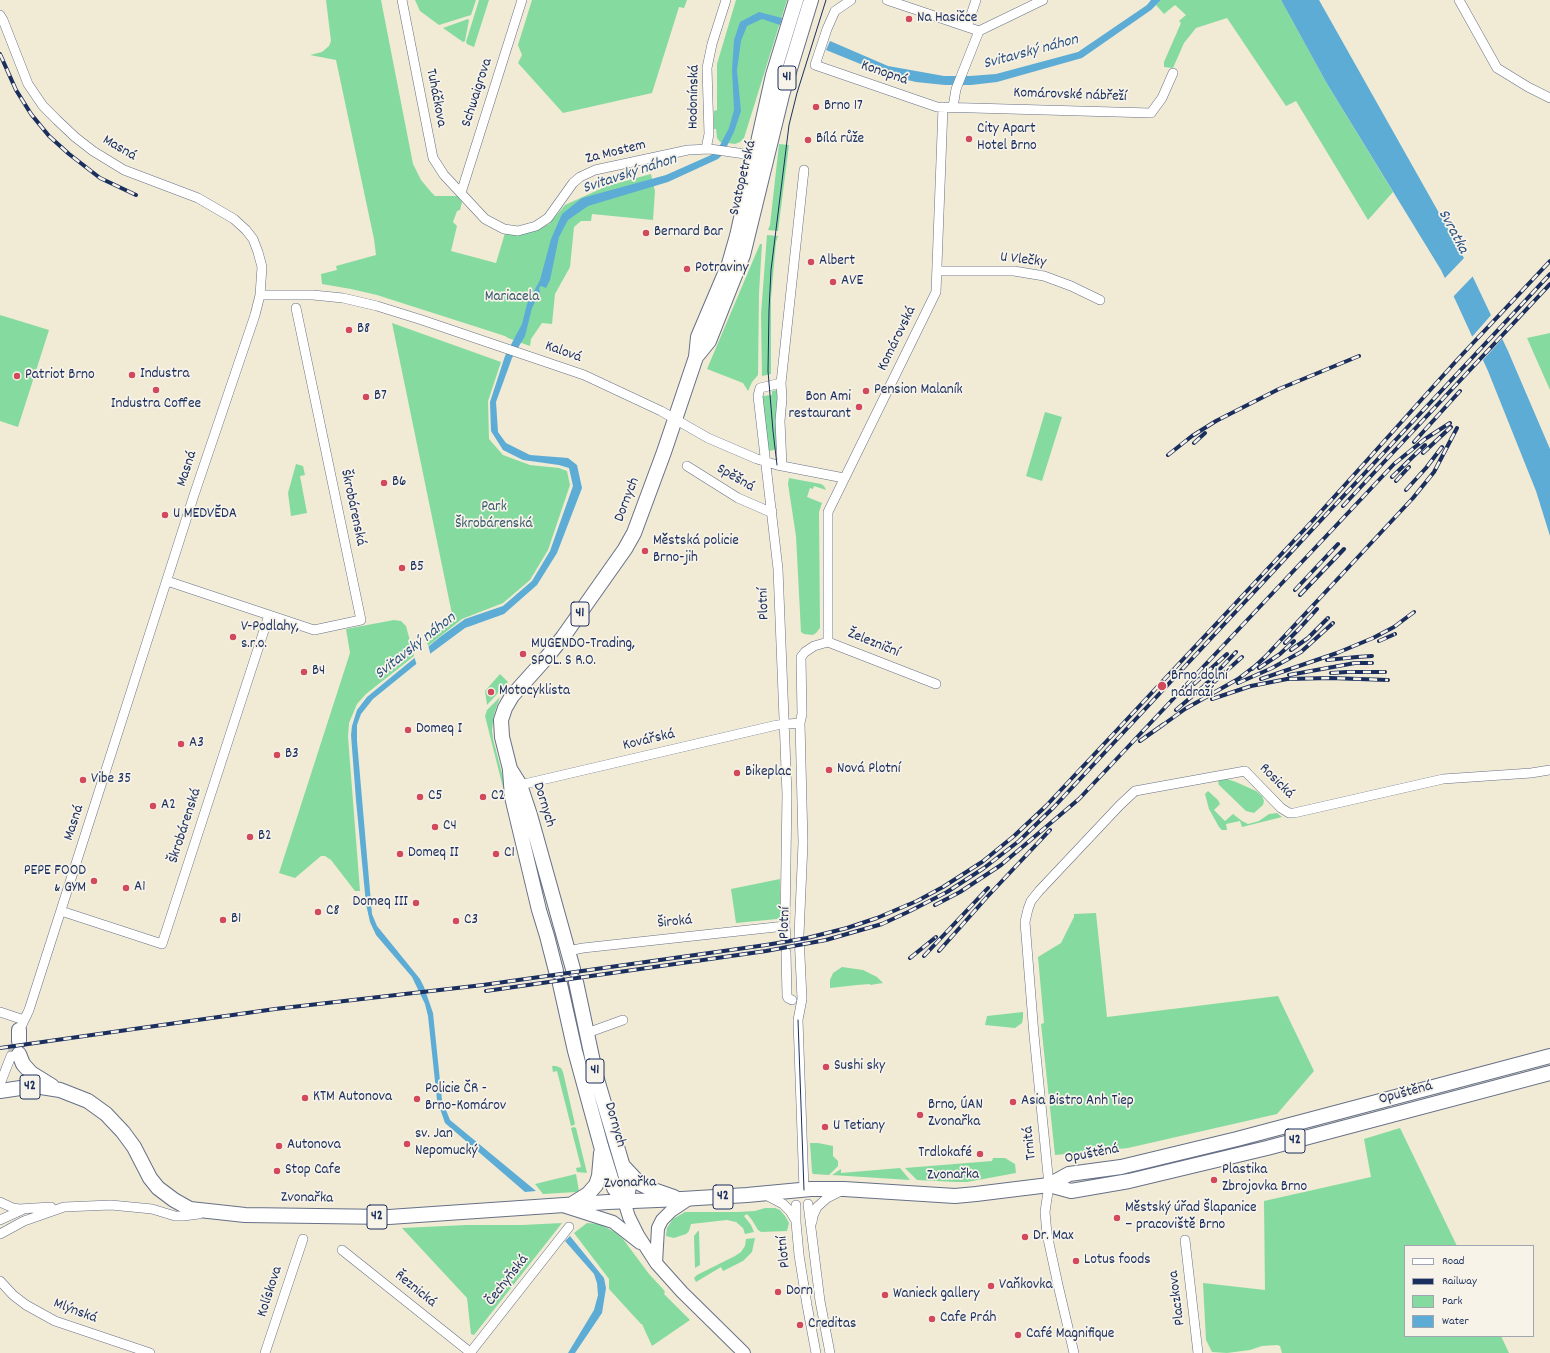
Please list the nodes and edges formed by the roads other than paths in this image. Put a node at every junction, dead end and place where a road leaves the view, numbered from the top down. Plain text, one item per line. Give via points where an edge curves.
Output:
1 (402, 0) edge
2 (522, 0) edge
3 (726, 0) edge
4 (796, 0) edge
5 (811, 0) edge
6 (850, 0) edge
7 (887, 0) edge
8 (976, 0) edge
9 (1043, 0) edge
10 (1459, 0) edge
11 (0, 15) edge
12 (967, 27) junction
13 (979, 31) junction
14 (1174, 73) dead end
15 (1550, 98) edge
16 (948, 107) junction
17 (708, 149) junction
18 (760, 157) junction
19 (804, 170) dead end
20 (461, 194) junction
21 (742, 214) joint
22 (938, 271) junction
23 (260, 294) junction
24 (1100, 300) dead end
25 (296, 308) dead end
26 (696, 357) junction
27 (781, 383) junction
28 (675, 419) junction
29 (766, 462) junction
30 (687, 466) dead end
31 (782, 466) junction
32 (844, 478) junction
33 (772, 511) junction
34 (167, 581) junction
35 (269, 615) junction
36 (828, 642) junction
37 (801, 657) joint
38 (936, 684) dead end
39 (784, 723) junction
40 (800, 723) junction
41 (510, 768) junction
42 (1550, 770) edge
43 (520, 785) junction
44 (61, 911) junction
45 (785, 926) junction
46 (1026, 927) joint
47 (786, 937) tunnel mouth
48 (568, 951) junction
49 (786, 952) tunnel mouth
50 (792, 1000) dead end
51 (0, 1012) edge
52 (623, 1020) dead end
53 (587, 1033) junction
54 (18, 1040) junction
55 (1550, 1056) edge
56 (1550, 1073) edge
57 (0, 1084) edge
58 (60, 1090) junction
59 (0, 1091) edge
60 (601, 1146) junction
61 (621, 1162) junction
62 (1049, 1185) junction
63 (844, 1189) junction
64 (804, 1190) junction
65 (763, 1193) junction
66 (686, 1199) junction
67 (0, 1202) edge
68 (624, 1202) junction
69 (808, 1204) dead end
70 (565, 1205) junction
71 (796, 1205) dead end
72 (64, 1207) junction
73 (27, 1209) junction
74 (210, 1212) junction
75 (0, 1220) edge
76 (796, 1222) junction
77 (812, 1226) junction
78 (569, 1227) dead end
79 (0, 1234) edge
80 (303, 1239) dead end
81 (1185, 1240) dead end
82 (646, 1249) junction
83 (342, 1250) dead end
84 (656, 1263) junction
85 (1, 1282) edge
86 (744, 1351) edge
87 (815, 1352) edge
88 (150, 1353) edge
89 (266, 1353) edge
90 (470, 1353) edge
91 (830, 1353) edge
92 (1074, 1353) edge
93 (1198, 1353) edge

1 - 20 street, Tuháčkova via 433,158
2 - 20 street, Schwaigrova
3 - 17 street, Hodonínská via 707,68
4 - 18 main road, Svatopetrská / 41 via 773,75
5 - 18 main road, Svatopetrská / 41
6 - 16 street, Konopná via 835,11 815,66 937,106
7 - 12 street
8 - 12 street
9 - 13 street
10 - 15 street via 1497,68
11 - 23 street, Masná via 28,84 43,106 75,137 124,170 198,198 219,209 246,230 253,240 262,267
12 - 13 street
13 - 16 street, Komárovská
14 - 16 street, Komárovské nábřeží via 1152,113
16 - 22 street, Komárovská via 941,187
17 - 18 street, Za Mostem
17 - 20 street, Za Mostem via 688,150 596,170 573,183 548,218 536,226 518,231 504,229 485,219
18 - 21 main road, Svatopetrská / 41
18 - 26 main road, Svatopetrská / 41 via 751,226 739,268 709,341
19 - 27 street
21 - 26 main road, Dornych / 41 via 729,264 698,337
22 - 24 street, U Vlečky via 1014,271 1044,276
22 - 32 street, Komárovská via 936,292
23 - 28 street, Kalová via 313,295 353,300 403,314 500,345 599,382
23 - 34 street, Masná
25 - 35 street, Škrobárenská via 361,620 314,630
26 - 28 main road, Dornych / 41
27 - 29 street via 762,387 758,392
27 - 31 street
28 - 29 street, Kalová via 708,438
28 - 41 main road, Dornych / 41 via 630,541 559,643 507,704 501,728
29 - 31 street, Kalová
29 - 33 street
30 - 33 street, Spěšná via 751,505
31 - 32 street, Kalová
32 - 36 street, Komárovská via 827,518
33 - 39 street, Plotní via 777,553
34 - 35 street, Škrobárenská
34 - 44 street, Masná
35 - 44 street, Škrobárenská via 162,944
36 - 37 street, Železniční via 814,646
36 - 38 street, Železniční
37 - 40 street, Plotní
39 - 40 street, Kovářská
39 - 43 street, Kovářská
39 - 45 street, Plotní via 787,831
40 - 64 street, Plotní via 803,818 799,935 802,999 798,1020
41 - 43 main road, Dornych / 41
41 - 60 main road, Dornych / 41 via 512,797 539,910
42 - 46 street, Rosická via 1443,779 1294,813 1280,808 1245,771 1135,791 1031,901
43 - 48 main road, Dornych / 41
44 - 54 street, Masná
45 - 47 street, Plotní
45 - 48 street, Široká
46 - 62 street, Trnitá
48 - 53 main road, Dornych / 41
49 - 50 street, Plotní via 787,996
51 - 54 street
52 - 53 street
53 - 61 main road, Dornych / 41 via 596,1076
54 - 57 street, Masná
54 - 58 main road via 23,1064 31,1074
55 - 62 main road, Opuštěná / 42 via 1230,1141 1121,1167 1069,1174
56 - 62 main road, Opuštěná / 42 via 1267,1148 1129,1181 1071,1191
58 - 59 main road, Zvonařka / 42 via 27,1087
58 - 74 main road, Zvonařka / 42 via 88,1101 106,1114 129,1140 150,1178 162,1192 190,1208
60 - 68 main road, Dornych / 41 via 614,1188
60 - 70 main road via 596,1185 588,1194
61 - 66 main road via 639,1183
61 - 68 main road, Dornych / 41 via 628,1187
62 - 63 main road, Zvonařka / 42 via 955,1196
62 - 92 street, Trnitá via 1045,1212 1047,1234
63 - 64 main road, Zvonařka / 42
63 - 77 street, Plotní via 817,1207
64 - 65 main road, Zvonařka / 42
65 - 66 main road, Zvonařka / 42
65 - 76 street, Plotní via 783,1204
66 - 68 main road, Zvonařka / 42
66 - 84 main road via 662,1220 658,1228
67 - 73 street via 13,1208
68 - 70 main road, Zvonařka / 42
68 - 82 main road, Dornych
69 - 77 street, Plotní
70 - 74 main road, Zvonařka / 42 via 389,1217 245,1215
70 - 82 main road via 613,1222
71 - 76 street, Plotní
72 - 73 street
72 - 74 street, Zvonařka via 111,1205 152,1208 171,1216
72 - 79 street, Zvonařka via 24,1221
73 - 75 street
76 - 87 street, Plotní
77 - 91 street, Plotní via 820,1301
78 - 90 street, Čechyňská
80 - 89 street, Kolískova
81 - 93 street, Placzkova
82 - 84 main road, Dornych
83 - 90 street, Řeznická
84 - 86 main road, Dornych via 682,1292
85 - 88 street, Mlýnská via 26,1305 55,1321

